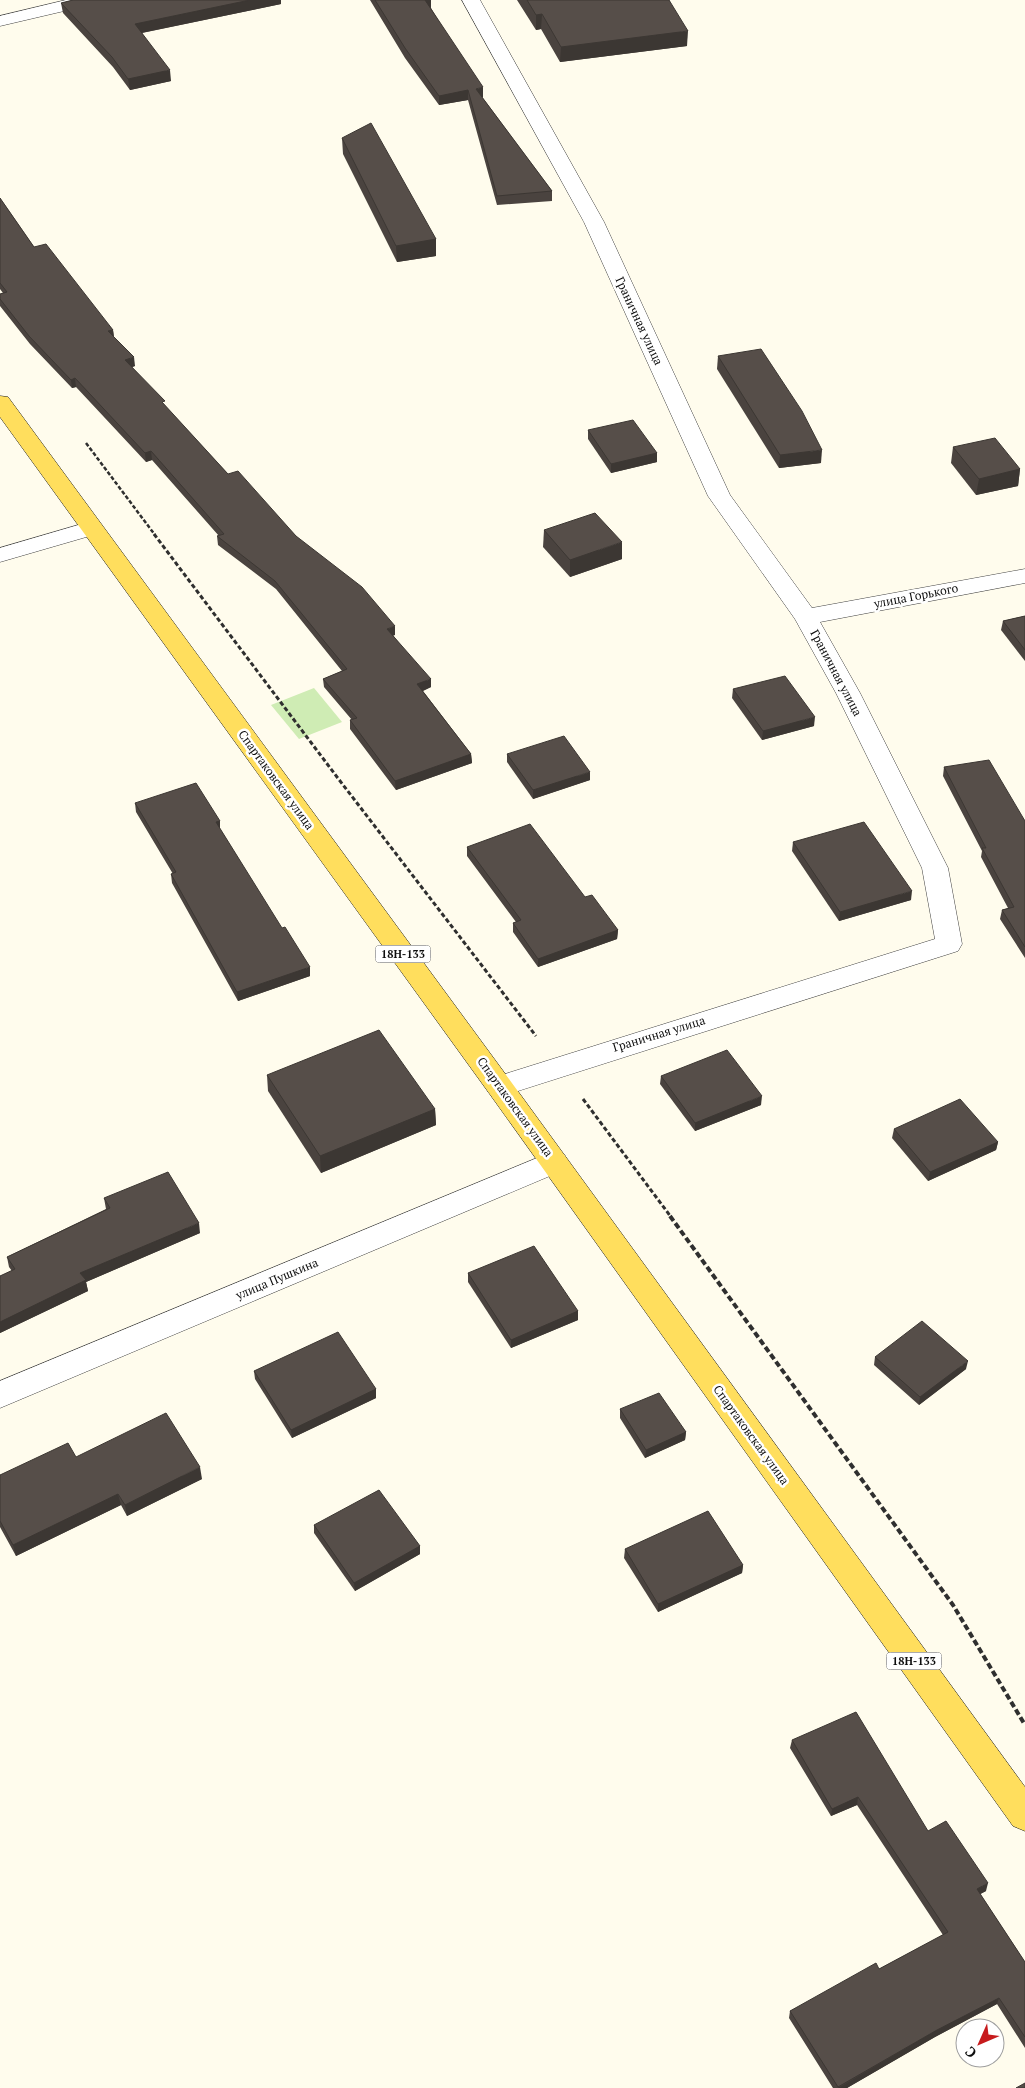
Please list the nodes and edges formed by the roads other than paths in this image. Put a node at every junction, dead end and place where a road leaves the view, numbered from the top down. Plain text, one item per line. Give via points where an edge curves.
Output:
1 (88, 0) edge
2 (471, 0) edge
3 (0, 21) edge
4 (0, 402) edge
5 (92, 528) junction
6 (0, 556) edge
7 (1025, 576) edge
8 (806, 617) junction
9 (499, 1086) junction
10 (554, 1162) junction
11 (0, 1396) edge
12 (1025, 1815) edge

1 - 3 street
2 - 8 street, Граничная улица via 594,222 719,496
4 - 5 main road, Спартаковская улица / 18Н-133
5 - 6 street
5 - 9 main road, Спартаковская улица / 18Н-133
7 - 8 street, улица Горького
8 - 9 street, Граничная улица via 848,693 935,868 949,944
9 - 10 main road, Спартаковская улица / 18Н-133
10 - 11 street, улица Пушкина
10 - 12 main road, Спартаковская улица / 18Н-133

